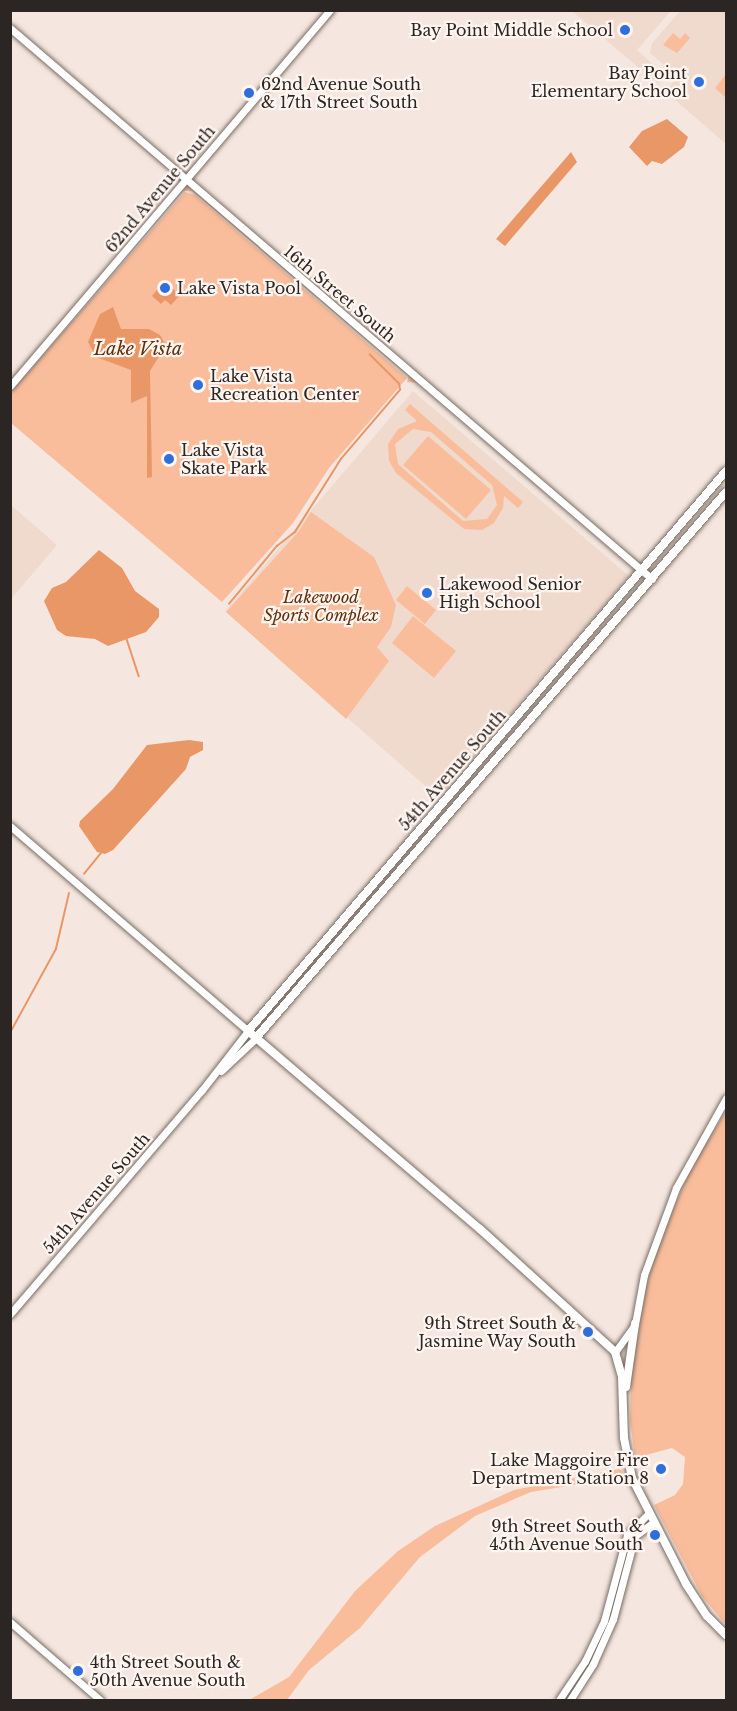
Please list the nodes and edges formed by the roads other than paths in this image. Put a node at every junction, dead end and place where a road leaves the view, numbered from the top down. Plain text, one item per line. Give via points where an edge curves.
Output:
1 (330, 10) edge
2 (10, 28) edge
3 (186, 179) junction
4 (10, 386) edge
5 (726, 471) edge
6 (726, 492) edge
7 (642, 571) junction
8 (652, 579) junction
9 (10, 826) edge
10 (248, 1031) junction
11 (256, 1038) junction
12 (202, 1090) junction
13 (726, 1098) edge
14 (10, 1314) edge
15 (635, 1324) junction
16 (615, 1352) junction
17 (624, 1400) junction
18 (648, 1514) junction
19 (652, 1523) junction
20 (10, 1622) edge
21 (726, 1635) edge
22 (100, 1701) edge
23 (559, 1701) edge
24 (570, 1701) edge

1 - 3 street, 62nd Avenue South
2 - 3 street, 16th Street South
3 - 4 street, 62nd Avenue South
3 - 7 street, 16th Street South
5 - 7 main road, 54th Avenue South
6 - 8 main road, 54th Avenue South
7 - 8 street, 16th Street South
7 - 10 main road, 54th Avenue South
8 - 11 main road, 54th Avenue South
9 - 10 street
10 - 11 main road
10 - 12 street, 54th Avenue South
11 - 12 street, 54th Avenue South
11 - 16 main road via 530,1273
12 - 14 street, 54th Avenue South
13 - 15 street via 695,1148 666,1210 644,1275
15 - 16 street
15 - 17 main road
16 - 17 main road
17 - 18 main road via 628,1464
18 - 19 main road
18 - 23 street via 627,1535 604,1621 585,1661
19 - 21 main road via 697,1602
19 - 24 street via 635,1536 613,1619 593,1664
20 - 22 street

